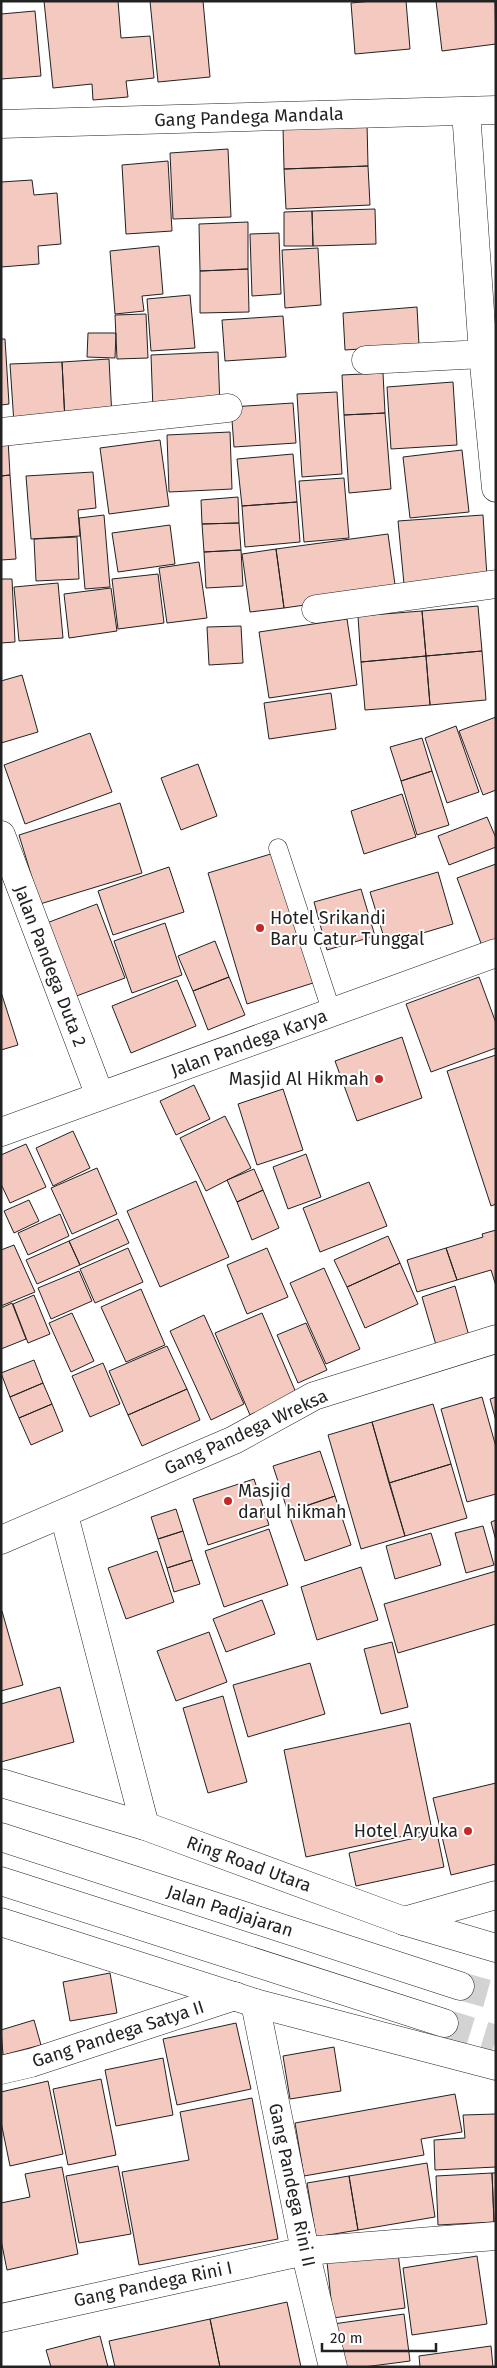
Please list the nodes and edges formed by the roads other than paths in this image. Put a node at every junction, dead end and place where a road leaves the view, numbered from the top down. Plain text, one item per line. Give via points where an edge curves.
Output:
1 (496, 110) edge
2 (466, 111) junction
3 (1, 124) edge
4 (483, 354) junction
5 (366, 360) dead end
6 (228, 408) dead end
7 (1, 432) edge
8 (496, 488) edge
9 (496, 584) edge
10 (316, 609) dead end
11 (1, 835) edge
12 (278, 848) dead end
13 (496, 953) edge
14 (332, 1012) junction
15 (100, 1096) junction
16 (1, 1132) edge
17 (496, 1339) edge
18 (64, 1515) junction
19 (1, 1540) edge
20 (1, 1783) edge
21 (145, 1826) junction
22 (1, 1837) edge
23 (1, 1881) edge
24 (496, 1895) edge
25 (404, 1921) junction
26 (1, 1922) edge
27 (496, 1948) edge
28 (460, 1986) tunnel mouth
29 (245, 2000) junction
30 (444, 2023) tunnel mouth
31 (496, 2066) edge
32 (1, 2070) edge
33 (496, 2236) edge
34 (305, 2251) junction
35 (1, 2318) edge
36 (333, 2367) edge

1 - 2 main road, Gang Pandega Mandala
2 - 3 main road, Gang Pandega Mandala
2 - 4 main road
4 - 5 main road
4 - 8 main road
6 - 7 main road
9 - 10 main road
11 - 15 main road, Jalan Pandega Duta 2
12 - 14 lane
13 - 14 main road, Jalan Pandega Karya
14 - 15 main road, Jalan Pandega Karya
15 - 16 main road, Jalan Pandega Karya
17 - 18 main road, Gang Pandega Wreksa via 314,1396 234,1440
18 - 19 main road, Gang Pandega Wreksa
18 - 21 main road
20 - 21 main road, Ring Road Utara
21 - 25 main road, Ring Road Utara
22 - 28 main road, Jalan Padjajaran
23 - 30 main road
24 - 25 main road
25 - 27 main road, Ring Road Utara
26 - 29 main road
29 - 31 main road
29 - 32 main road, Gang Pandega Satya II
29 - 34 main road, Gang Pandega Rini II
33 - 34 main road, Gang Pandega Rini I
34 - 35 main road, Gang Pandega Rini I
34 - 36 main road, Gang Pandega Rini II

